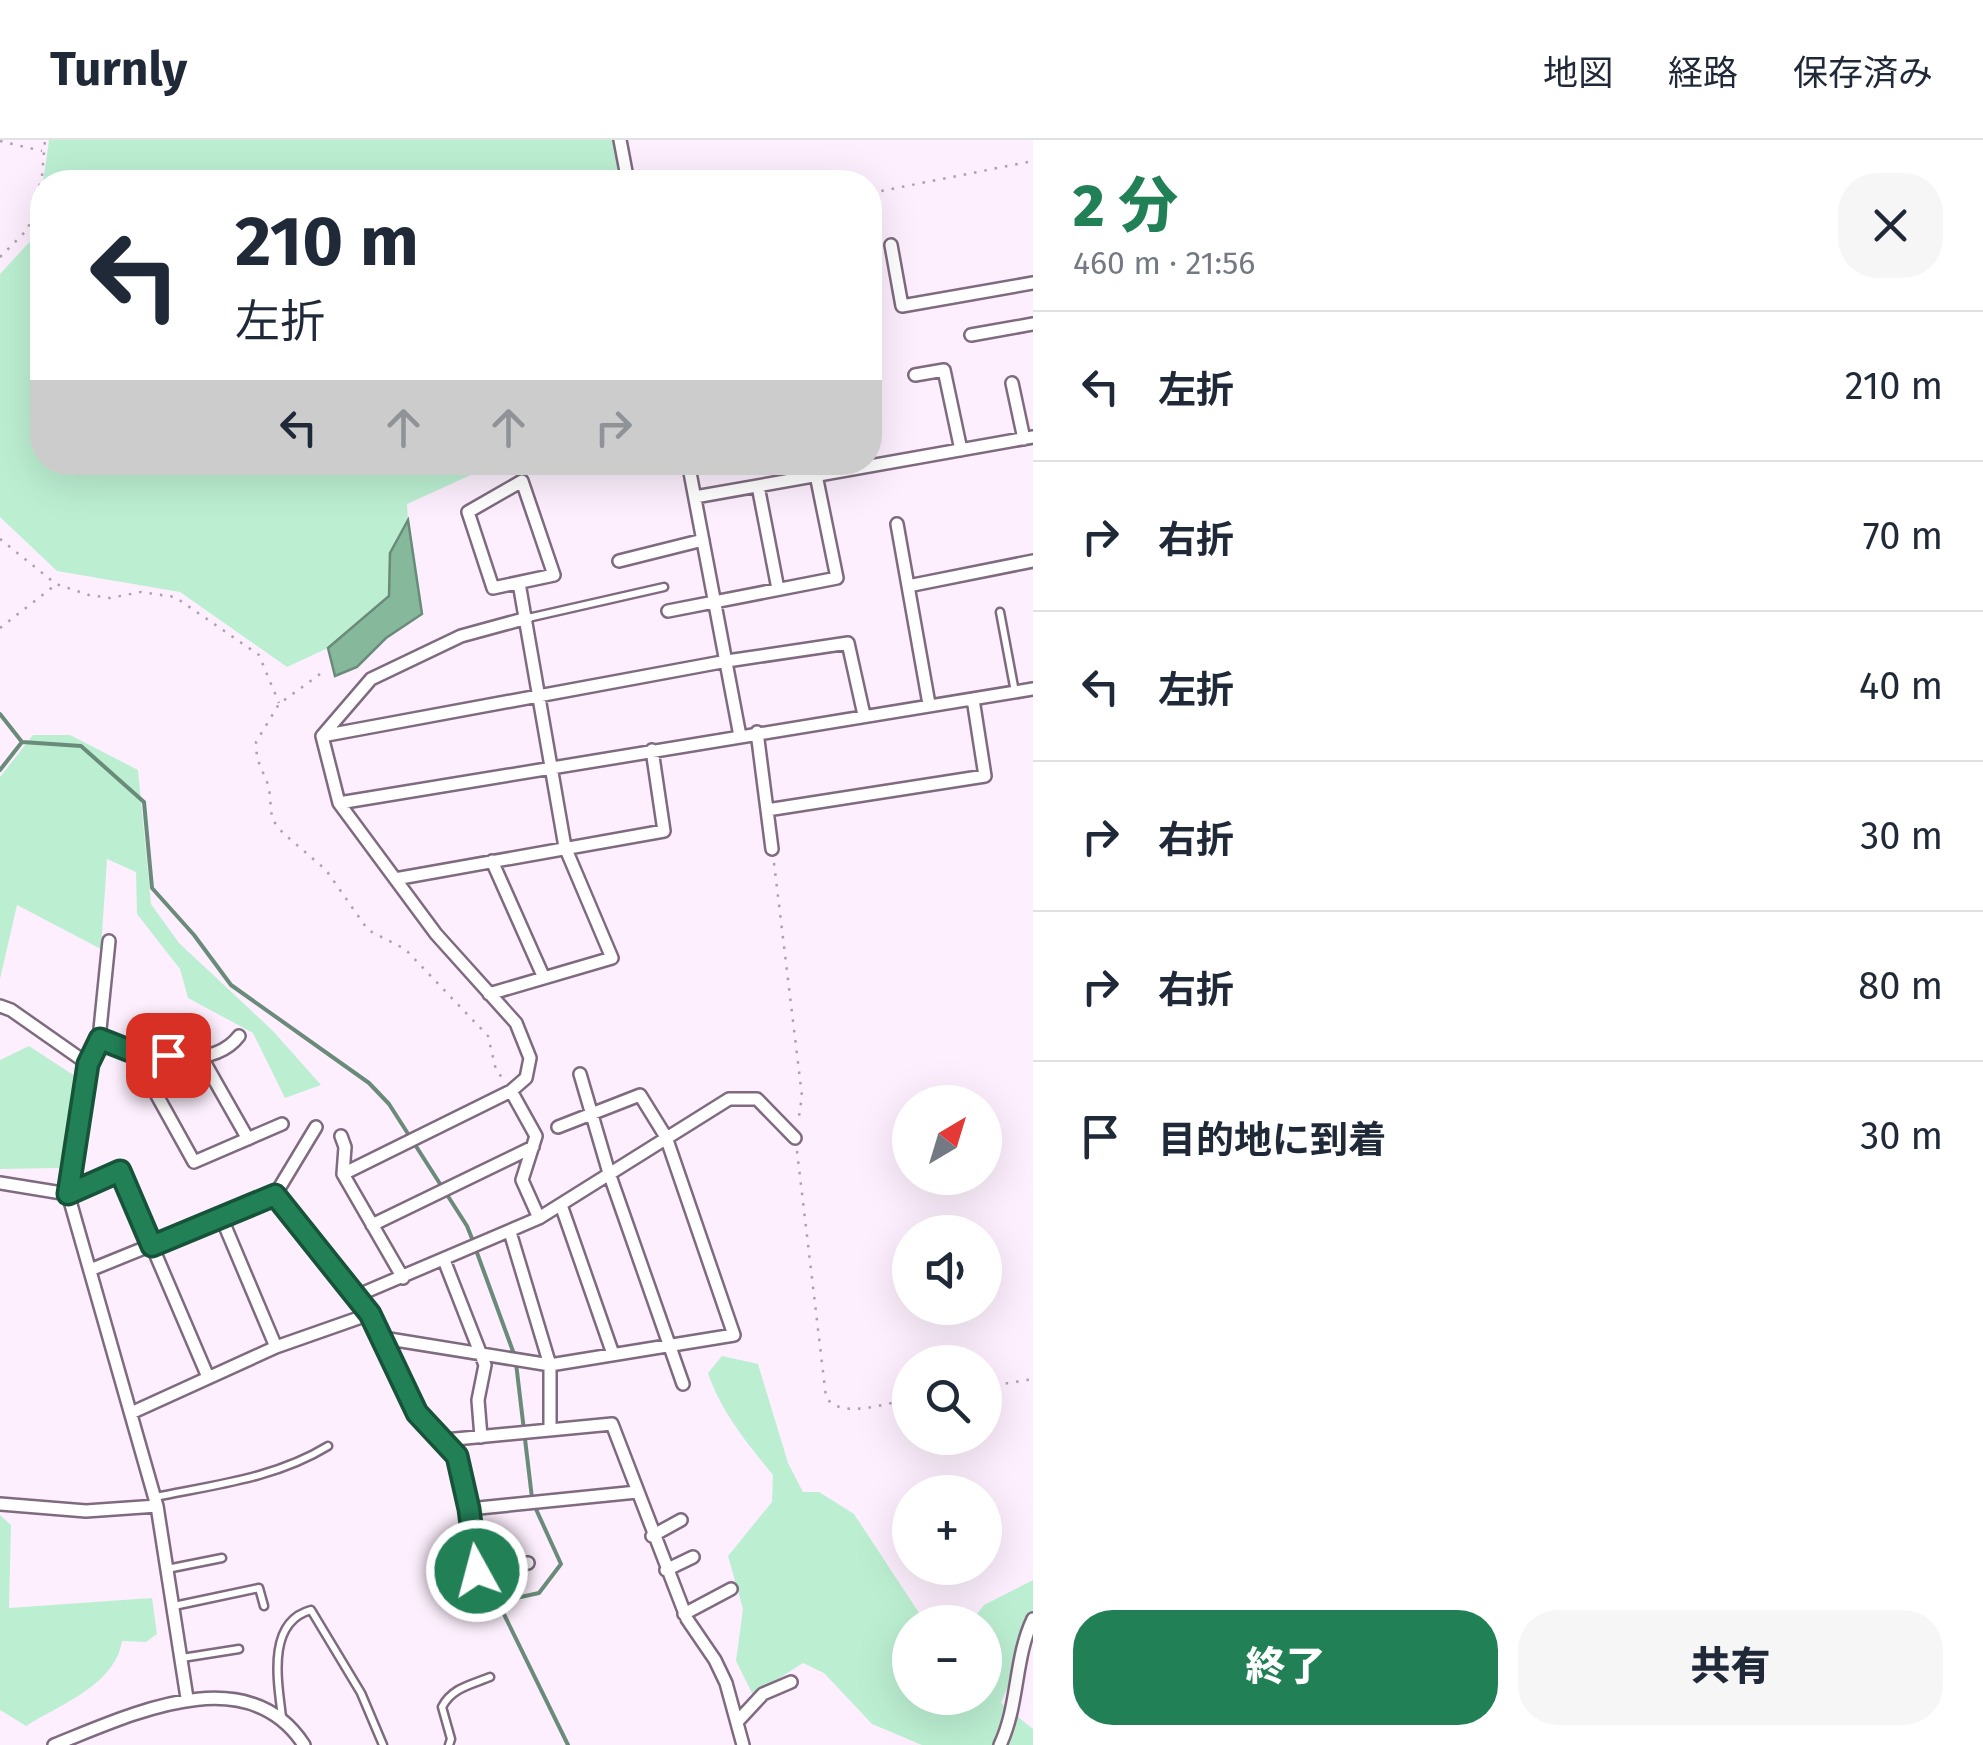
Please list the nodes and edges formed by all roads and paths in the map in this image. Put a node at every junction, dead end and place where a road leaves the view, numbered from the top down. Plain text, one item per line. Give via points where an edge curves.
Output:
1 (45, 140) edge
2 (620, 140) edge
3 (0, 141) edge
4 (44, 152) junction
5 (1033, 161) edge
6 (42, 170) edge
7 (626, 170) edge
8 (882, 191) edge
9 (30, 222) edge
10 (891, 246) dead end
11 (0, 258) edge
12 (1033, 283) edge
13 (1033, 324) edge
14 (971, 335) dead end
15 (914, 375) dead end
16 (1012, 383) dead end
17 (1028, 438) edge
18 (961, 450) junction
19 (882, 462) edge
20 (691, 475) edge
21 (820, 475) edge
22 (816, 476) junction
23 (758, 486) junction
24 (695, 497) junction
25 (896, 524) dead end
26 (0, 538) edge
27 (703, 540) junction
28 (619, 561) dead end
29 (1033, 561) edge
30 (518, 583) junction
31 (56, 584) junction
32 (908, 586) junction
33 (664, 587) dead end
34 (778, 589) junction
35 (716, 600) junction
36 (668, 611) dead end
37 (1000, 612) dead end
38 (527, 618) junction
39 (0, 628) edge
40 (726, 661) junction
41 (320, 674) dead end
42 (1033, 689) edge
43 (1015, 692) junction
44 (540, 697) junction
45 (974, 699) junction
46 (279, 704) junction
47 (929, 704) junction
48 (864, 715) junction
49 (757, 732) junction
50 (322, 736) junction
51 (740, 736) junction
52 (652, 750) junction
53 (552, 767) junction
54 (339, 803) junction
55 (767, 810) junction
56 (565, 847) junction
57 (772, 849) joint
58 (492, 861) junction
59 (395, 879) junction
60 (109, 941) dead end
61 (544, 978) junction
62 (489, 994) junction
63 (0, 1006) edge
64 (239, 1036) dead end
65 (100, 1039) junction
66 (133, 1052) junction
67 (202, 1058) junction
68 (88, 1064) junction
69 (580, 1074) dead end
70 (511, 1091) junction
71 (591, 1114) junction
72 (282, 1124) dead end
73 (558, 1126) dead end
74 (316, 1127) dead end
75 (341, 1136) dead end
76 (666, 1136) junction
77 (248, 1138) junction
78 (795, 1138) junction
79 (533, 1146) junction
80 (343, 1174) junction
81 (609, 1174) junction
82 (0, 1183) edge
83 (68, 1194) junction
84 (275, 1195) junction
85 (561, 1205) junction
86 (539, 1218) junction
87 (222, 1219) junction
88 (372, 1225) junction
89 (510, 1232) junction
90 (152, 1246) junction
91 (444, 1260) junction
92 (90, 1270) junction
93 (403, 1278) junction
94 (356, 1296) junction
95 (370, 1314) junction
96 (383, 1338) junction
97 (276, 1347) junction
98 (673, 1347) junction
99 (482, 1354) junction
100 (613, 1354) junction
101 (550, 1365) junction
102 (208, 1378) junction
103 (1033, 1379) edge
104 (683, 1384) dead end
105 (1002, 1384) edge
106 (892, 1402) edge
107 (131, 1413) junction
108 (550, 1430) junction
109 (481, 1437) junction
110 (445, 1440) junction
111 (328, 1446) dead end
112 (637, 1492) junction
113 (156, 1502) junction
114 (0, 1504) edge
115 (469, 1509) junction
116 (681, 1520) dead end
117 (652, 1536) junction
118 (692, 1557) dead end
119 (222, 1558) dead end
120 (528, 1563) dead end
121 (166, 1570) junction
122 (666, 1570) junction
123 (731, 1589) dead end
124 (173, 1606) junction
125 (264, 1606) dead end
126 (684, 1614) junction
127 (1033, 1620) edge
128 (239, 1649) dead end
129 (182, 1658) junction
130 (490, 1678) dead end
131 (791, 1682) dead end
132 (187, 1698) junction
133 (282, 1718) junction
134 (737, 1722) junction
135 (54, 1745) edge
136 (304, 1745) edge
137 (383, 1745) edge
138 (449, 1745) edge
139 (743, 1745) edge
140 (1000, 1745) edge

1 - 4 path
2 - 7 street
3 - 4 path
4 - 6 path
5 - 8 path
9 - 11 path
10 - 12 street via 902,306
13 - 14 street
15 - 18 street via 944,370
16 - 17 street
17 - 18 street
18 - 19 street
20 - 24 street
21 - 22 street
22 - 23 street
22 - 34 street via 838,578
23 - 24 street
23 - 34 street
24 - 27 street
25 - 32 street
26 - 31 path
27 - 28 street
27 - 35 street
29 - 32 street
30 - 30 street via 554,575 522,481 468,512 493,588
30 - 38 street
31 - 39 path
31 - 46 path via 110,598 141,592 175,596 259,655
32 - 47 street
33 - 38 lane
34 - 35 street
35 - 36 street
35 - 40 street
37 - 43 lane
38 - 44 street
38 - 50 street via 461,636 372,678
40 - 44 street
40 - 48 street via 848,643
40 - 51 street
41 - 46 path
42 - 43 street
43 - 45 street
44 - 50 street
44 - 53 street
45 - 47 street
45 - 55 street via 984,776
46 - 70 path via 254,749 268,780 272,819 326,870 368,930 406,949 488,1036 496,1070
47 - 48 street
48 - 49 street
49 - 51 street
49 - 55 street
50 - 54 street
51 - 52 street
52 - 53 street
52 - 56 street via 664,831
53 - 54 street
53 - 56 street
54 - 59 street
55 - 57 street
56 - 58 street
56 - 61 street via 612,958
57 - 78 path via 802,1096
58 - 59 street
58 - 61 street
59 - 62 street
60 - 65 street
61 - 62 street
62 - 70 street via 516,1023 530,1058 526,1078
63 - 68 street
64 - 67 street
65 - 66 street
65 - 68 street
66 - 67 street
66 - 77 street via 194,1162
67 - 77 street
68 - 83 street
69 - 71 street
70 - 79 street via 536,1136
70 - 80 street
71 - 73 street
71 - 76 street via 640,1095
71 - 81 street
72 - 77 street
74 - 84 street
75 - 80 street
76 - 78 street via 729,1098 743,1098 757,1099
76 - 81 street
76 - 98 street via 734,1335
78 - 106 path via 826,1396 842,1410
79 - 86 street via 522,1180
79 - 88 street
80 - 88 street
81 - 85 street
81 - 98 street
82 - 83 street
83 - 90 street via 120,1171
83 - 92 street
84 - 87 street
84 - 94 street
85 - 86 street
85 - 100 street
86 - 89 street
87 - 90 street
87 - 97 street
88 - 93 street
89 - 91 street
89 - 101 street
90 - 92 street
90 - 102 street
91 - 93 street
91 - 99 street
92 - 107 street
93 - 94 street
94 - 95 street
95 - 96 street
95 - 97 street
96 - 99 street
96 - 110 street via 417,1413
97 - 102 street
98 - 100 street
98 - 104 street
99 - 101 street
99 - 109 street
100 - 101 street
101 - 108 street
102 - 107 street
103 - 105 path
107 - 113 street
108 - 109 street
108 - 112 street via 612,1424
109 - 110 street
110 - 115 street via 457,1456
111 - 113 lane via 300,1463
112 - 115 street
112 - 117 street
113 - 114 street via 86,1511
113 - 121 street
115 - 120 street via 477,1571
116 - 117 street
117 - 122 street
118 - 122 street
119 - 121 lane
121 - 124 street
122 - 126 street
123 - 126 street
124 - 125 lane via 259,1588
124 - 129 street
126 - 134 street via 726,1683
127 - 140 street
128 - 129 lane
129 - 132 street
130 - 138 lane via 454,1690 446,1700
131 - 134 street via 763,1694
132 - 133 street via 251,1703
132 - 135 street
133 - 136 street
133 - 137 lane via 276,1660 291,1620 311,1610
134 - 139 street

